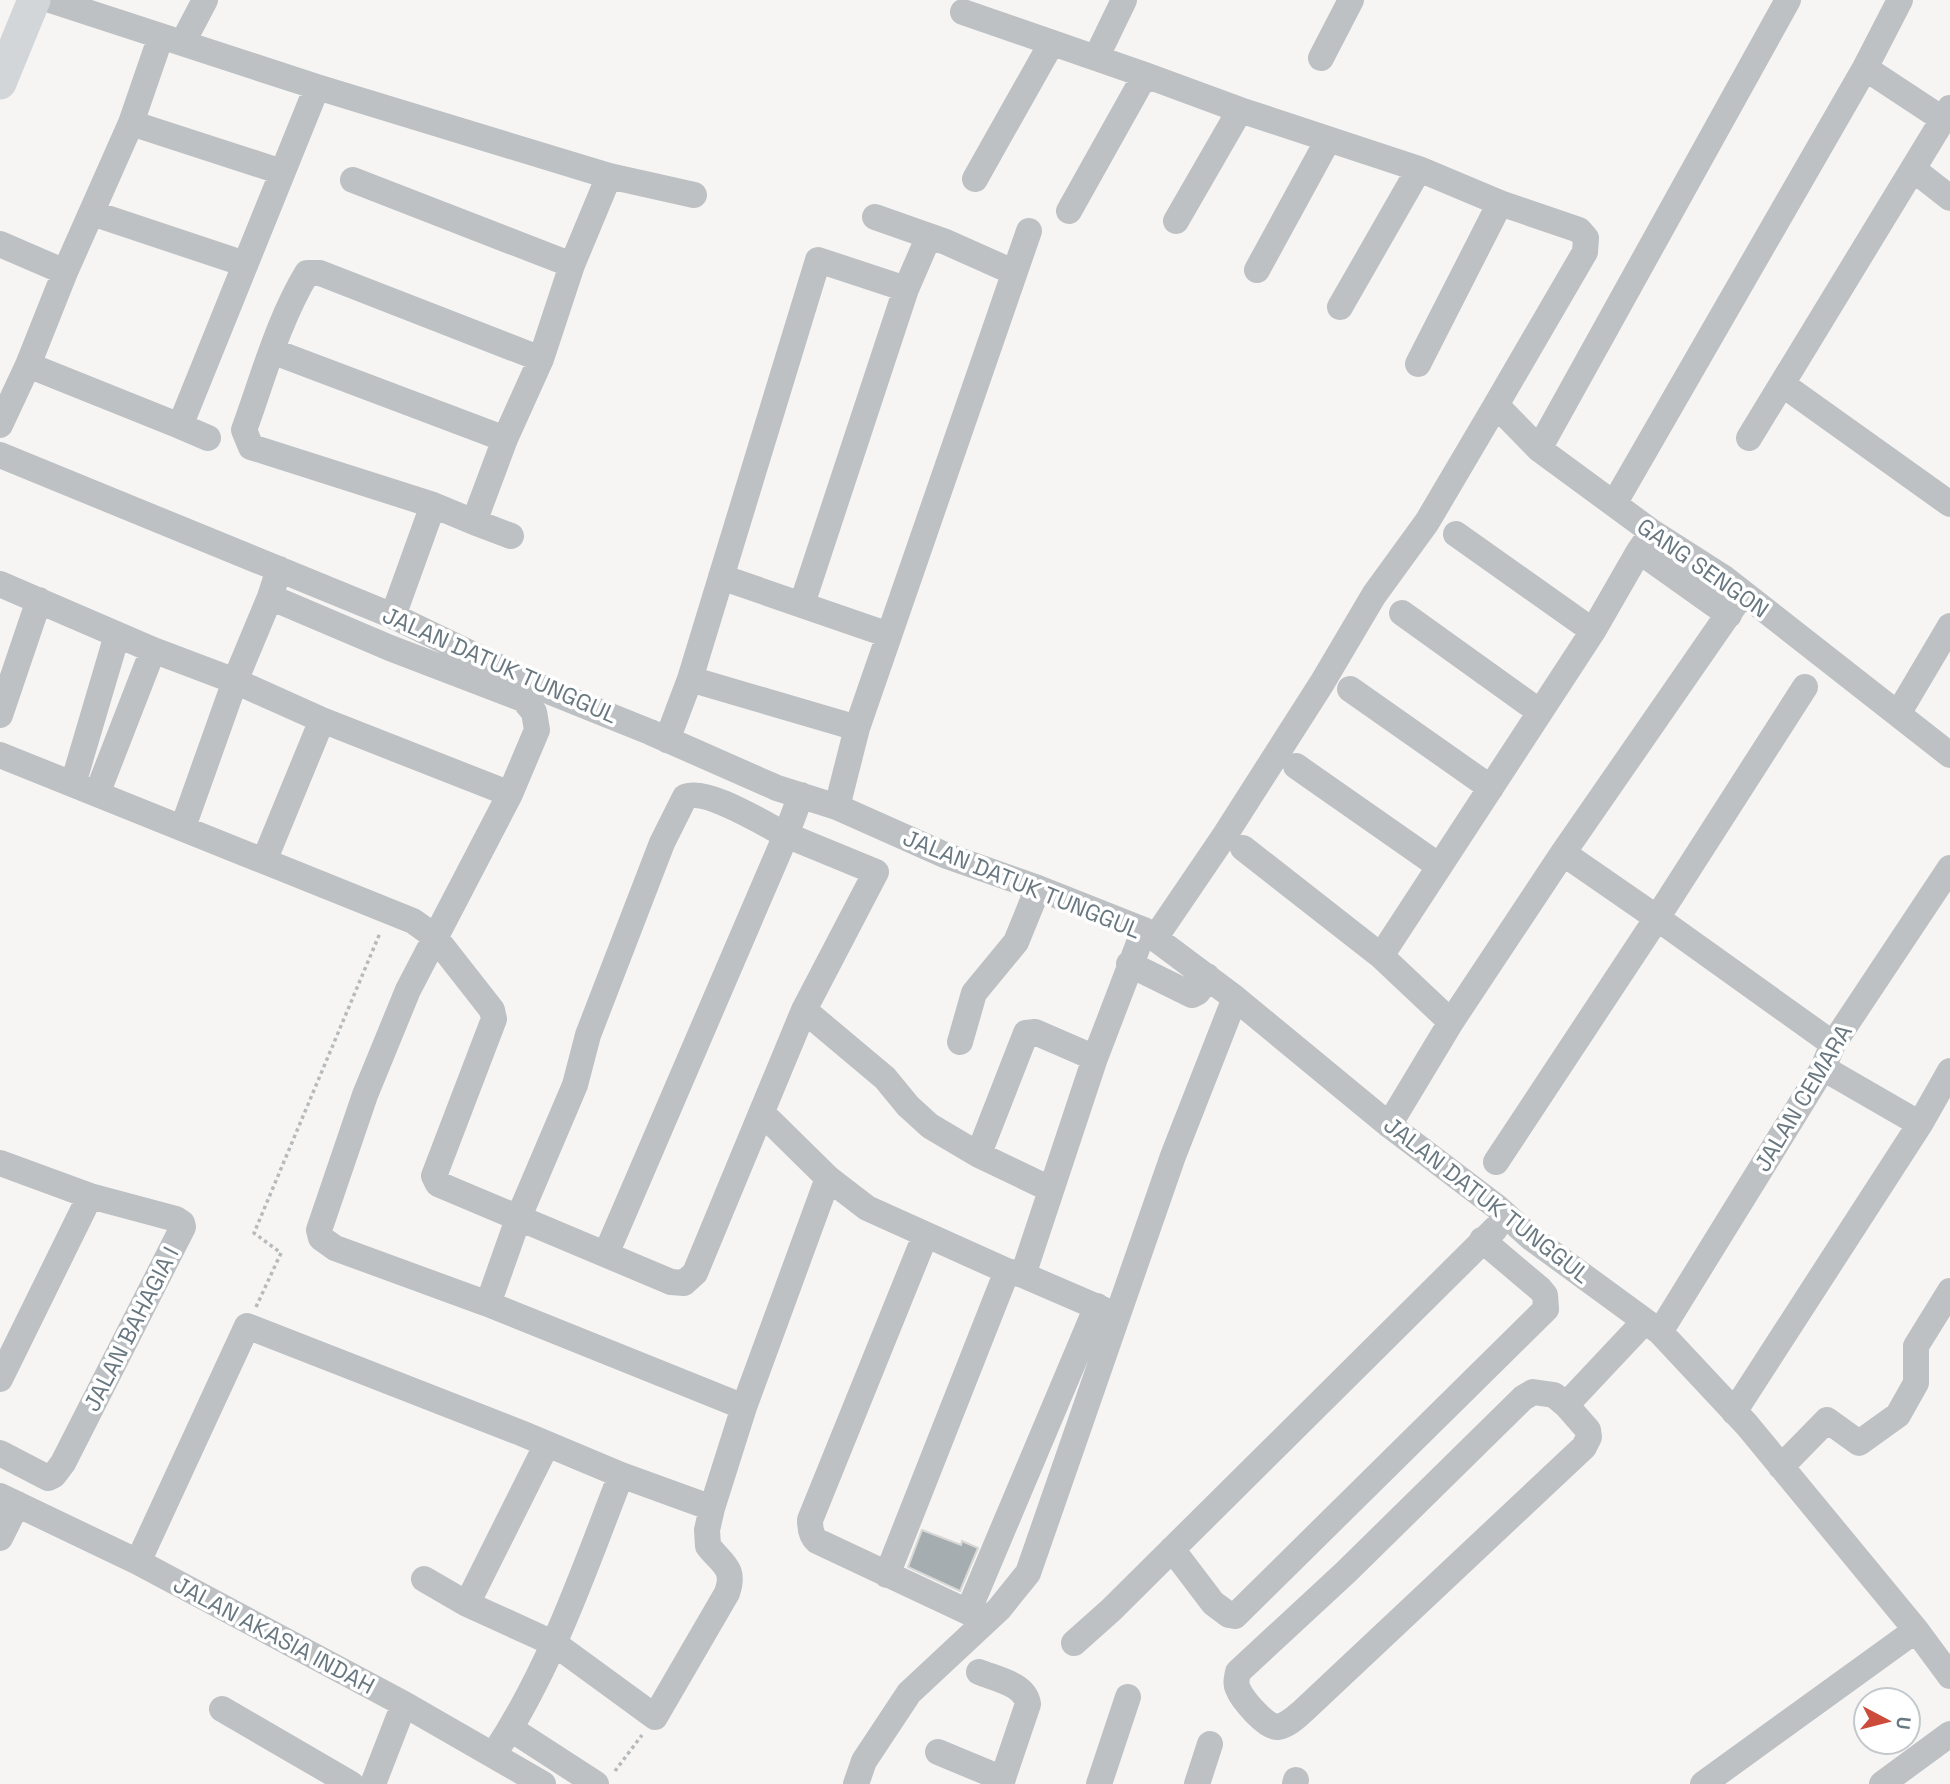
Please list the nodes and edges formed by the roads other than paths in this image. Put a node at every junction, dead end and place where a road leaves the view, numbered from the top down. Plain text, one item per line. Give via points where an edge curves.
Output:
1 (34, 0) edge
2 (50, 0) edge
3 (205, 0) edge
4 (1124, 0) edge
5 (1351, 0) edge
6 (1788, 0) edge
7 (1900, 0) edge
8 (963, 12) dead end
9 (172, 39) junction
10 (1051, 44) junction
11 (1096, 58) junction
12 (1321, 58) dead end
13 (1865, 68) junction
14 (1145, 75) junction
15 (0, 83) edge
16 (317, 88) junction
17 (1240, 110) junction
18 (1947, 114) edge
19 (131, 123) junction
20 (1328, 140) junction
21 (1419, 169) junction
22 (1913, 170) junction
23 (282, 172) junction
24 (609, 176) junction
25 (975, 179) dead end
26 (353, 180) dead end
27 (694, 195) dead end
28 (1950, 198) edge
29 (1500, 203) junction
30 (1069, 211) dead end
31 (92, 214) junction
32 (875, 217) dead end
33 (1176, 221) dead end
34 (1029, 231) dead end
35 (929, 236) junction
36 (0, 244) edge
37 (245, 264) junction
38 (572, 265) junction
39 (1257, 270) dead end
40 (65, 272) junction
41 (1013, 272) junction
42 (906, 289) junction
43 (1340, 307) dead end
44 (272, 351) junction
45 (541, 359) junction
46 (28, 365) junction
47 (1418, 365) dead end
48 (1782, 384) junction
49 (1502, 413) junction
50 (0, 425) edge
51 (180, 426) junction
52 (208, 438) dead end
53 (1749, 438) dead end
54 (505, 439) junction
55 (1539, 449) junction
56 (0, 455) edge
57 (1614, 504) junction
58 (1950, 504) edge
59 (433, 505) junction
60 (474, 522) junction
61 (1456, 534) dead end
62 (511, 536) dead end
63 (1645, 541) junction
64 (279, 569) junction
65 (721, 577) junction
66 (0, 584) edge
67 (270, 597) junction
68 (39, 600) junction
69 (802, 604) junction
70 (1736, 604) junction
71 (1402, 613) dead end
72 (393, 617) junction
73 (1950, 626) edge
74 (1593, 631) junction
75 (117, 635) junction
76 (889, 635) junction
77 (153, 650) junction
78 (690, 679) junction
79 (235, 681) junction
80 (1805, 687) dead end
81 (1350, 689) dead end
82 (1540, 712) junction
83 (1898, 714) junction
84 (0, 715) edge
85 (322, 720) junction
86 (857, 728) junction
87 (667, 740) junction
88 (0, 755) edge
89 (1950, 755) edge
90 (1296, 766) dead end
91 (1492, 788) junction
92 (85, 789) junction
93 (510, 794) junction
94 (800, 795) junction
95 (837, 807) junction
96 (183, 827) junction
97 (786, 835) junction
98 (1243, 848) dead end
99 (1563, 853) junction
100 (264, 861) junction
101 (1439, 866) junction
102 (1950, 868) edge
103 (1038, 888) junction
104 (1657, 918) junction
105 (1149, 934) junction
106 (434, 936) junction
107 (1381, 956) junction
108 (1129, 964) junction
109 (1207, 976) junction
110 (1235, 998) junction
111 (804, 1010) junction
112 (1451, 1022) junction
113 (960, 1042) dead end
114 (1828, 1056) junction
115 (1096, 1058) junction
116 (1950, 1071) edge
117 (762, 1113) junction
118 (1920, 1124) junction
119 (1389, 1125) junction
120 (979, 1155) junction
121 (1496, 1162) dead end
122 (1, 1167) edge
123 (828, 1178) junction
124 (1050, 1189) junction
125 (90, 1196) junction
126 (518, 1219) junction
127 (1507, 1219) junction
128 (925, 1236) junction
129 (1482, 1240) junction
130 (606, 1254) junction
131 (1015, 1273) junction
132 (1950, 1291) edge
133 (488, 1304) junction
134 (1108, 1311) junction
135 (1653, 1327) junction
136 (0, 1379) edge
137 (1566, 1405) junction
138 (744, 1407) junction
139 (1734, 1412) junction
140 (547, 1444) junction
141 (0, 1453) edge
142 (1781, 1467) junction
143 (621, 1475) junction
144 (8, 1500) edge
145 (712, 1508) junction
146 (0, 1538) edge
147 (1172, 1549) junction
148 (138, 1562) junction
149 (887, 1575) junction
150 (424, 1579) dead end
151 (467, 1604) junction
152 (1916, 1630) junction
153 (1074, 1643) dead end
154 (555, 1644) junction
155 (979, 1672) dead end
156 (1950, 1676) edge
157 (1128, 1697) dead end
158 (404, 1704) junction
159 (222, 1709) dead end
160 (511, 1729) junction
161 (1950, 1734) edge
162 (1210, 1744) dead end
163 (938, 1752) dead end
164 (494, 1754) junction
165 (605, 1778) edge
166 (1002, 1782) edge
167 (351, 1784) edge
168 (373, 1784) edge
169 (543, 1784) edge
170 (856, 1784) edge
171 (1099, 1784) edge
172 (1197, 1784) edge
173 (1703, 1784) edge
174 (1882, 1784) edge

1 - 15 main road
2 - 9 street
3 - 9 street
4 - 11 street
5 - 12 street
6 - 55 street
7 - 13 street
8 - 10 street
9 - 16 street
9 - 19 street
10 - 11 street
10 - 25 street
11 - 14 street
13 - 18 street
13 - 57 street
14 - 17 street
14 - 30 street
16 - 23 street
16 - 24 street
17 - 20 street
17 - 33 street
18 - 22 street
19 - 23 street
19 - 31 street
20 - 21 street
20 - 39 street
21 - 29 street
21 - 43 street
22 - 28 street
22 - 48 street
23 - 37 street
24 - 27 street
24 - 38 street
26 - 38 street
29 - 47 street
29 - 49 street via 1579,230 1586,238 1585,251
31 - 37 street
31 - 40 street
32 - 35 street
34 - 41 street
35 - 41 street
35 - 42 street
36 - 40 street
37 - 51 street
38 - 45 street
40 - 46 street
41 - 76 street
42 - 65 street via 818,260
42 - 69 street
44 - 45 street via 307,273 320,273
44 - 54 street
44 - 59 street via 244,430 251,447
45 - 54 street
46 - 50 street
46 - 51 street
48 - 53 street
48 - 58 street
49 - 55 street, GANG SENGON
49 - 105 street via 1374,595 1232,824
51 - 52 street
54 - 60 street
55 - 57 street, GANG SENGON
56 - 64 street, JALAN DATUK TUNGGUL
57 - 63 street, GANG SENGON
59 - 60 street
59 - 72 street
60 - 62 street
61 - 74 street
63 - 70 street, GANG SENGON
63 - 74 street
64 - 67 street
64 - 72 street, JALAN DATUK TUNGGUL
65 - 69 street
65 - 78 street
66 - 68 street
67 - 79 street
67 - 93 street via 523,699 534,712 537,730
68 - 75 street
68 - 84 street
69 - 76 street
70 - 83 street, GANG SENGON
70 - 99 street
71 - 82 street
72 - 87 street, JALAN DATUK TUNGGUL
73 - 83 street
74 - 82 street
75 - 77 street
75 - 92 street
76 - 86 street
77 - 79 street
77 - 92 street
78 - 86 street
78 - 87 street
79 - 85 street
79 - 96 street
80 - 104 street
81 - 91 street
82 - 91 street
83 - 89 street, GANG SENGON
85 - 93 street
85 - 100 street
86 - 95 street
87 - 94 street, JALAN DATUK TUNGGUL
88 - 92 street
90 - 101 street
91 - 101 street
92 - 96 street
93 - 106 street
94 - 95 street, JALAN DATUK TUNGGUL
94 - 97 street
95 - 103 street, JALAN DATUK TUNGGUL via 947,856
96 - 100 street
97 - 111 street via 876,872
97 - 126 street via 709,797 693,793 685,797 662,843 588,1035 575,1085
97 - 130 street
98 - 107 street
99 - 104 street
99 - 112 street
100 - 106 street via 413,921
101 - 107 street
102 - 114 street, JALAN CEMARA
103 - 105 street, JALAN DATUK TUNGGUL
103 - 113 street via 1016,942 974,993
104 - 114 street
104 - 121 street
105 - 108 street
105 - 109 street, JALAN DATUK TUNGGUL
106 - 126 street via 492,1010 494,1019 434,1177 438,1184
106 - 133 street via 365,1095 319,1230 321,1238 334,1248
107 - 112 street
108 - 109 street via 1192,995
108 - 115 street
109 - 110 street, JALAN DATUK TUNGGUL
110 - 119 street, JALAN DATUK TUNGGUL
110 - 134 street
111 - 117 street
111 - 120 street via 885,1078 930,1126
112 - 119 street
114 - 118 street
114 - 135 street, JALAN CEMARA
115 - 120 street via 1035,1032 1026,1033
115 - 124 street
116 - 118 street
117 - 123 street
117 - 130 street via 695,1273 684,1283 671,1282
118 - 139 street
119 - 127 street, JALAN DATUK TUNGGUL
120 - 124 street
122 - 125 street, JALAN BAHAGIA I
123 - 128 street via 867,1208
123 - 138 street
124 - 131 street
125 - 136 street
125 - 141 street, JALAN BAHAGIA I via 176,1219 183,1227 54,1475 48,1478
126 - 130 street
126 - 133 street
127 - 129 street
127 - 135 street, JALAN DATUK TUNGGUL
128 - 131 street
128 - 149 street via 810,1520 817,1541
129 - 147 street
129 - 147 street via 1540,1289 1546,1309 1235,1615 1213,1602
131 - 134 street
131 - 149 street
132 - 142 street via 1916,1346 1916,1383 1898,1415 1859,1443 1827,1420
133 - 138 street
134 - 149 street via 968,1612
134 - 170 street via 1028,1573 999,1609 909,1693 864,1761
135 - 137 street, JALAN CEMARA
135 - 139 street, JALAN DATUK TUNGGUL
137 - 137 street via 1588,1430 1584,1447 1303,1711 1276,1728 1267,1724 1239,1692 1238,1672 1523,1398 1541,1392
138 - 145 street
139 - 142 street, JALAN DATUK TUNGGUL
140 - 143 street
140 - 148 street via 247,1326
140 - 151 street
142 - 152 street, JALAN DATUK TUNGGUL
143 - 145 street
143 - 154 street
144 - 146 street
144 - 148 street, JALAN AKASIA INDAH
145 - 154 street via 708,1546 729,1569 732,1580 655,1717
147 - 153 street
148 - 158 street, JALAN AKASIA INDAH
150 - 151 street
151 - 154 street
152 - 156 street, JALAN DATUK TUNGGUL
152 - 173 street
154 - 160 street
155 - 166 street via 1018,1687 1028,1698
157 - 171 street
158 - 164 street, JALAN AKASIA INDAH
158 - 168 street
159 - 167 street
160 - 164 street
160 - 165 street
161 - 174 street
162 - 172 street
163 - 166 street
164 - 169 street, JALAN AKASIA INDAH

